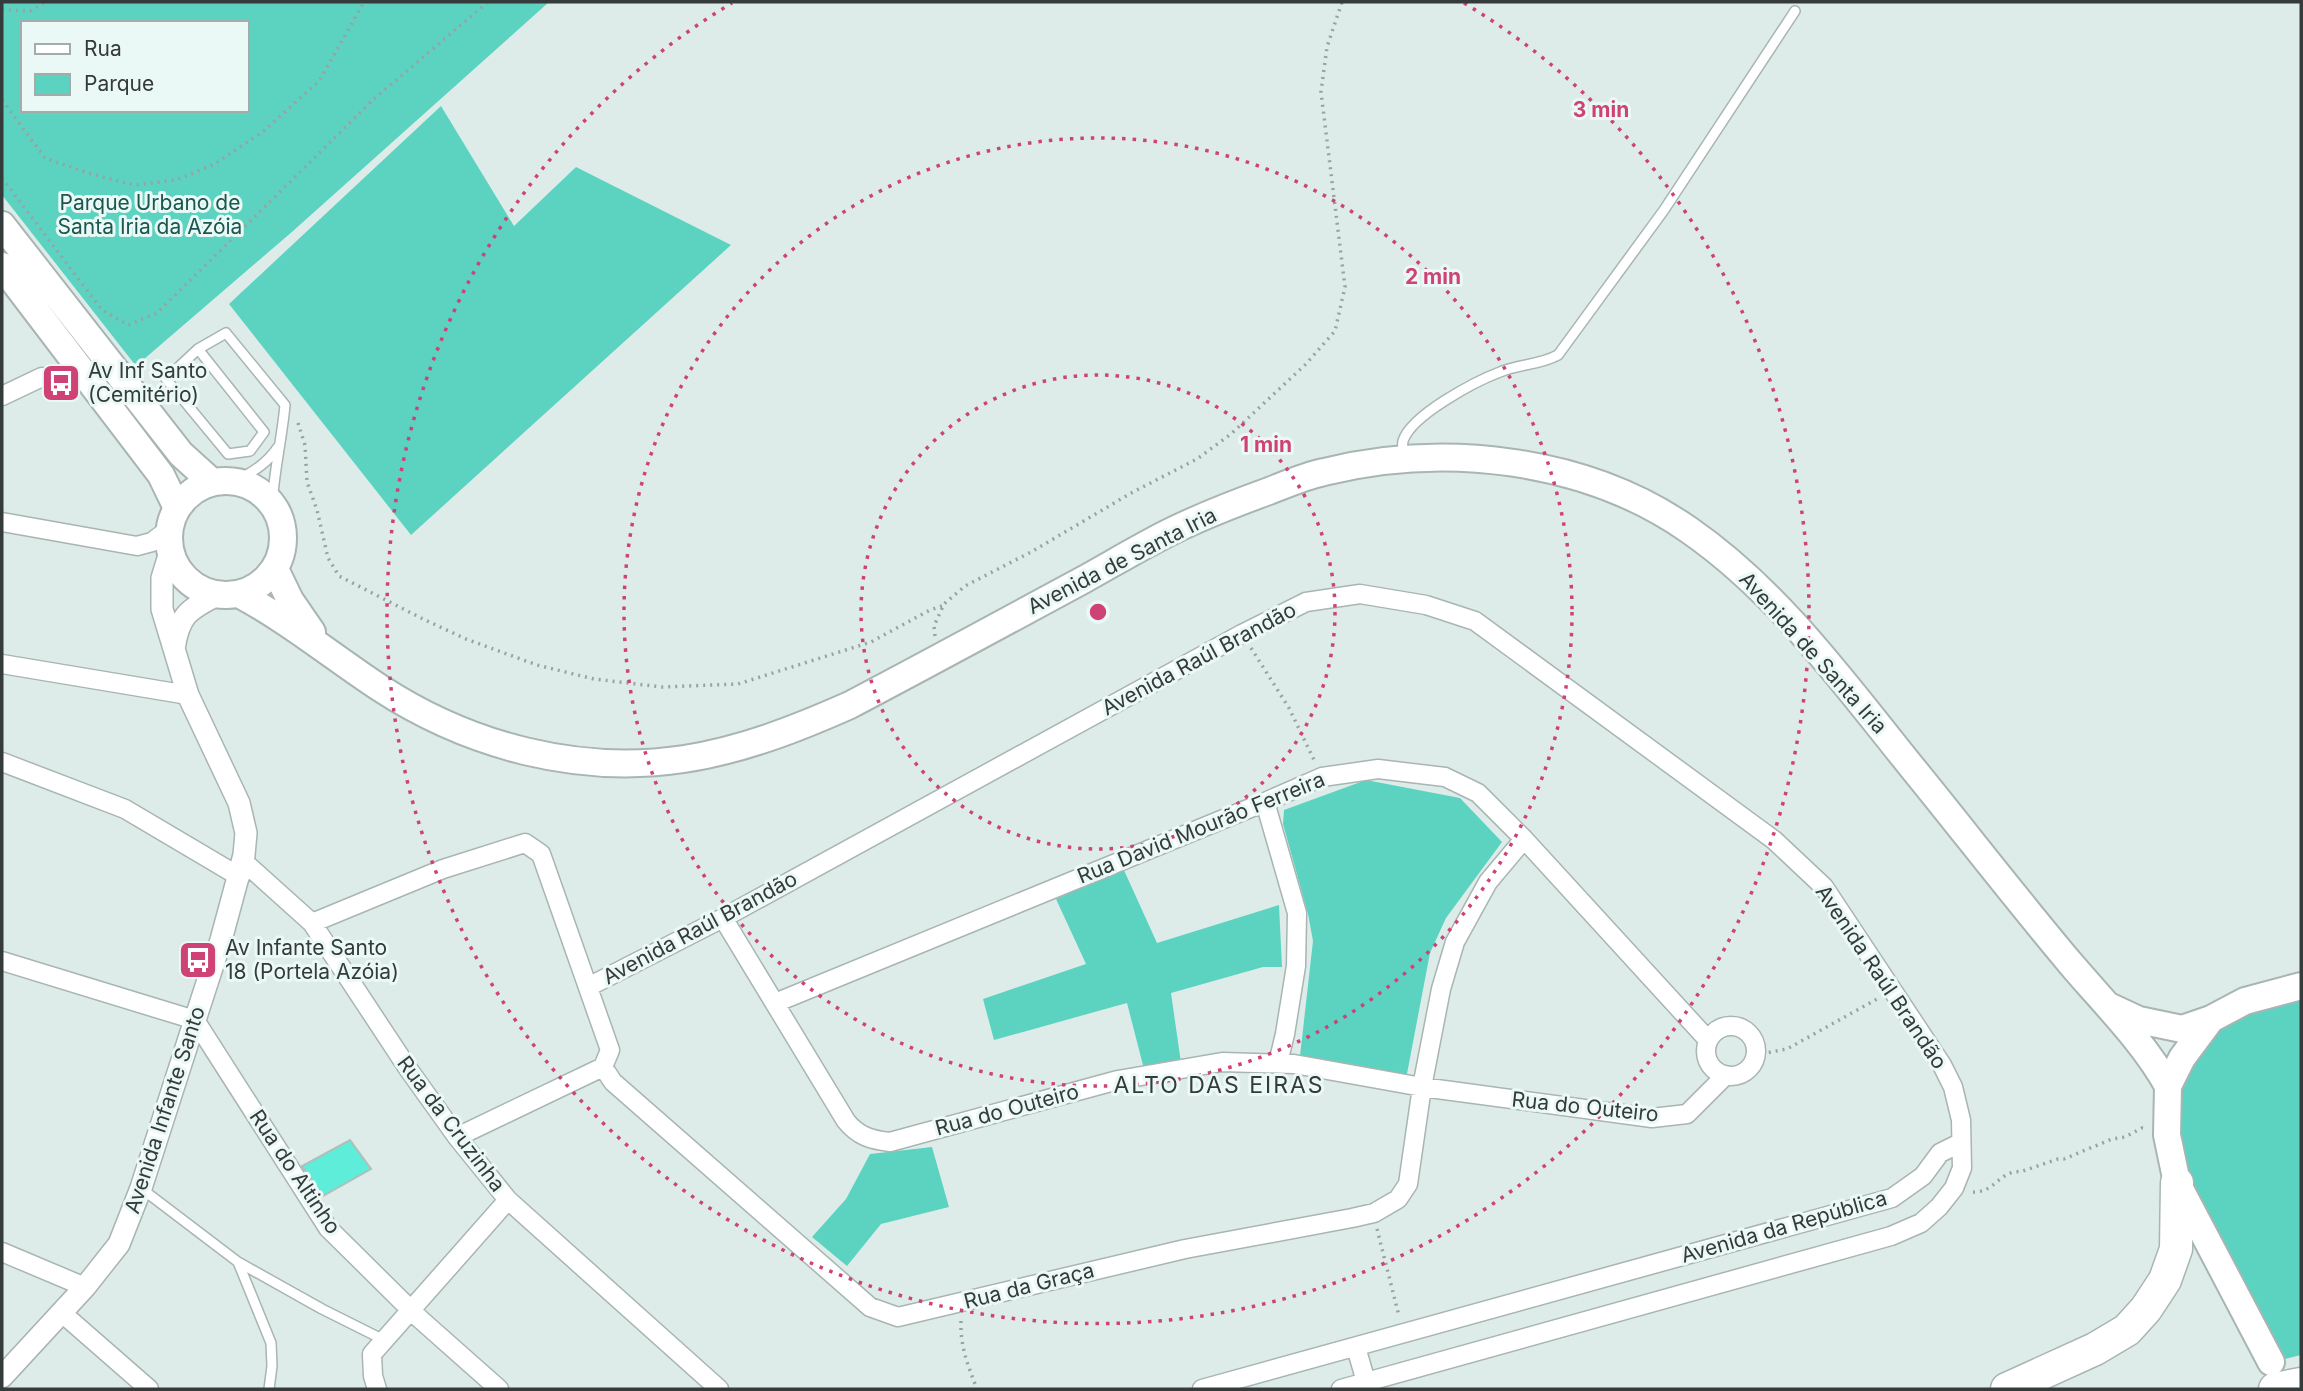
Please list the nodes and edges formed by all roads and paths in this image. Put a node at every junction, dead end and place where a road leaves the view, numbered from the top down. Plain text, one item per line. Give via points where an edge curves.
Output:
1 (46, 2) edge
2 (364, 2) edge
3 (488, 2) edge
4 (1342, 2) edge
5 (2, 9) edge
6 (1795, 11) dead end
7 (2, 100) edge
8 (2, 178) edge
9 (2, 225) edge
10 (2, 266) edge
11 (198, 349) junction
12 (42, 377) dead end
13 (2, 396) edge
14 (285, 409) junction
15 (282, 439) junction
16 (1403, 460) junction
17 (224, 482) junction
18 (272, 505) junction
19 (2, 522) edge
20 (172, 529) junction
21 (275, 569) junction
22 (228, 595) junction
23 (944, 606) junction
24 (1242, 634) junction
25 (174, 651) junction
26 (338, 658) junction
27 (938, 659) junction
28 (2, 664) edge
29 (188, 695) junction
30 (2, 762) edge
31 (1322, 777) junction
32 (1265, 802) junction
33 (1524, 839) junction
34 (241, 869) junction
35 (723, 918) junction
36 (313, 923) junction
37 (2, 961) edge
38 (2301, 986) edge
39 (588, 987) junction
40 (1892, 991) junction
41 (775, 1003) junction
42 (2104, 1003) junction
43 (2211, 1019) junction
44 (195, 1020) junction
45 (1708, 1040) junction
46 (1755, 1055) junction
47 (1278, 1063) junction
48 (603, 1067) junction
49 (1726, 1076) junction
50 (2168, 1086) junction
51 (1422, 1087) junction
52 (2167, 1135) junction
53 (457, 1137) junction
54 (1960, 1143) junction
55 (2178, 1184) junction
56 (141, 1188) junction
57 (1954, 1188) junction
58 (508, 1199) junction
59 (1374, 1213) junction
60 (2, 1252) edge
61 (238, 1262) junction
62 (85, 1287) junction
63 (962, 1303) junction
64 (411, 1310) junction
65 (62, 1313) junction
66 (1403, 1334) junction
67 (384, 1340) junction
68 (1356, 1347) junction
69 (2273, 1376) edge
70 (2, 1377) edge
71 (1366, 1382) junction
72 (2301, 1384) edge
73 (149, 1389) edge
74 (269, 1389) edge
75 (377, 1389) edge
76 (499, 1389) edge
77 (719, 1389) edge
78 (977, 1389) edge
79 (1202, 1389) edge
80 (1341, 1389) edge
81 (2007, 1389) edge

1 - 5 path via 30,11
2 - 7 path via 319,81 265,130 215,164 176,180 134,185 45,158
3 - 8 path via 375,98 157,313 128,326 102,310
4 - 23 path via 1327,47 1321,92 1345,287 1335,331 1306,365 1197,459 965,586
6 - 16 lane via 1664,210 1558,355 1501,371 1441,402 1403,441
9 - 17 main road via 181,454
10 - 20 main road via 161,475
11 - 11 lane via 264,432 250,452 228,454 166,379
11 - 14 lane via 226,333
12 - 13 street
14 - 15 lane
14 - 23 path via 296,419 306,444 307,482 328,558 339,576 466,639 537,665 594,679 662,687 738,684 861,646
15 - 17 lane via 271,457 254,471
15 - 18 lane
16 - 27 main road, Avenida de Santa Iria via 1320,473 1230,505 1170,532
16 - 42 main road, Avenida de Santa Iria via 1480,459 1572,476 1633,498 1688,529 1740,569 1820,654
17 - 18 main road via 256,490
17 - 20 main road via 192,492
18 - 21 main road via 282,525 282,548
19 - 20 street via 137,546
20 - 22 main road via 179,572 196,587
20 - 25 street, Avenida Infante Santo via 162,578 162,609
21 - 22 main road via 260,585
21 - 26 main road, Avenida de Santa Iria via 309,628
22 - 25 street via 191,608 177,628
22 - 26 main road, Avenida de Santa Iria via 273,612
23 - 27 path via 934,626
24 - 31 path via 1289,708
24 - 35 street, Avenida Raúl Brandão
24 - 40 street, Avenida Raúl Brandão via 1306,602 1360,593 1426,605 1475,621 1774,840 1824,887
25 - 29 street, Avenida Infante Santo
26 - 27 main road, Avenida de Santa Iria via 437,720 497,744 558,759 619,764 683,759 788,731
28 - 29 street
29 - 34 street, Avenida Infante Santo via 239,803 246,833
30 - 34 street, Rua da Cruzinha via 125,809
31 - 32 street, Rua David Mourão Ferreira
31 - 33 street, Rua David Mourão Ferreira via 1378,769 1445,777 1478,793
32 - 41 street, Rua David Mourão Ferreira
32 - 47 street via 1297,913 1296,966
33 - 45 street, Rua David Mourão Ferreira
33 - 51 street, Rua da Graça via 1488,882 1455,942
34 - 36 street, Rua da Cruzinha
34 - 44 street, Avenida Infante Santo
35 - 39 street, Avenida Raúl Brandão
35 - 41 street, Rua do Outeiro
36 - 39 street via 443,869 525,844 541,854
36 - 53 street, Rua da Cruzinha
37 - 44 street
38 - 43 main road via 2245,1001
39 - 48 street via 610,1050
40 - 46 path via 1787,1049
40 - 54 street, Avenida Raúl Brandão via 1953,1087 1961,1120
41 - 47 street, Rua do Outeiro via 855,1132 890,1142 1118,1080 1222,1062
42 - 43 main road, Avenida de Santa Iria via 2139,1020 2182,1028
42 - 50 main road, Avenida de Santa Iria
43 - 50 main road
44 - 56 street, Avenida Infante Santo
44 - 64 street, Rua do Altinho via 328,1228
45 - 46 street via 1726,1026 1741,1028 1753,1040
45 - 49 street via 1707,1058
46 - 49 street via 1741,1073
47 - 51 street, Rua do Outeiro
48 - 53 street
48 - 63 street, Rua da Graça via 613,1082 870,1307 898,1317
49 - 51 street, Rua do Outeiro via 1687,1114 1653,1118
50 - 52 main road
51 - 59 street, Rua da Graça via 1408,1184 1398,1199
52 - 55 main road
52 - 57 path via 2151,1135 2143,1128 2064,1159 2015,1171 1985,1190
53 - 58 street, Rua da Cruzinha
54 - 57 street, Avenida da República via 1962,1168
54 - 66 street, Avenida da República via 1940,1153 1923,1176 1892,1198
55 - 69 main road
55 - 81 highway via 2176,1249 2165,1280 2146,1309 2127,1330 2095,1349
56 - 61 lane
56 - 62 street, Avenida Infante Santo via 119,1244
57 - 71 street, Avenida da República via 1921,1223 1891,1236
58 - 64 street
58 - 77 street, Rua da Cruzinha
59 - 63 street, Rua da Graça via 1185,1249
59 - 66 path
60 - 62 street
61 - 67 lane
61 - 74 lane via 271,1343
62 - 65 street, Avenida Infante Santo
63 - 78 path via 960,1335
64 - 67 street
64 - 76 street, Rua do Altinho
65 - 70 street, Avenida Infante Santo
65 - 73 street
66 - 68 street, Avenida da República
67 - 75 street via 372,1354
68 - 71 street
68 - 79 street, Avenida da República
69 - 72 highway
71 - 80 street, Avenida da República

